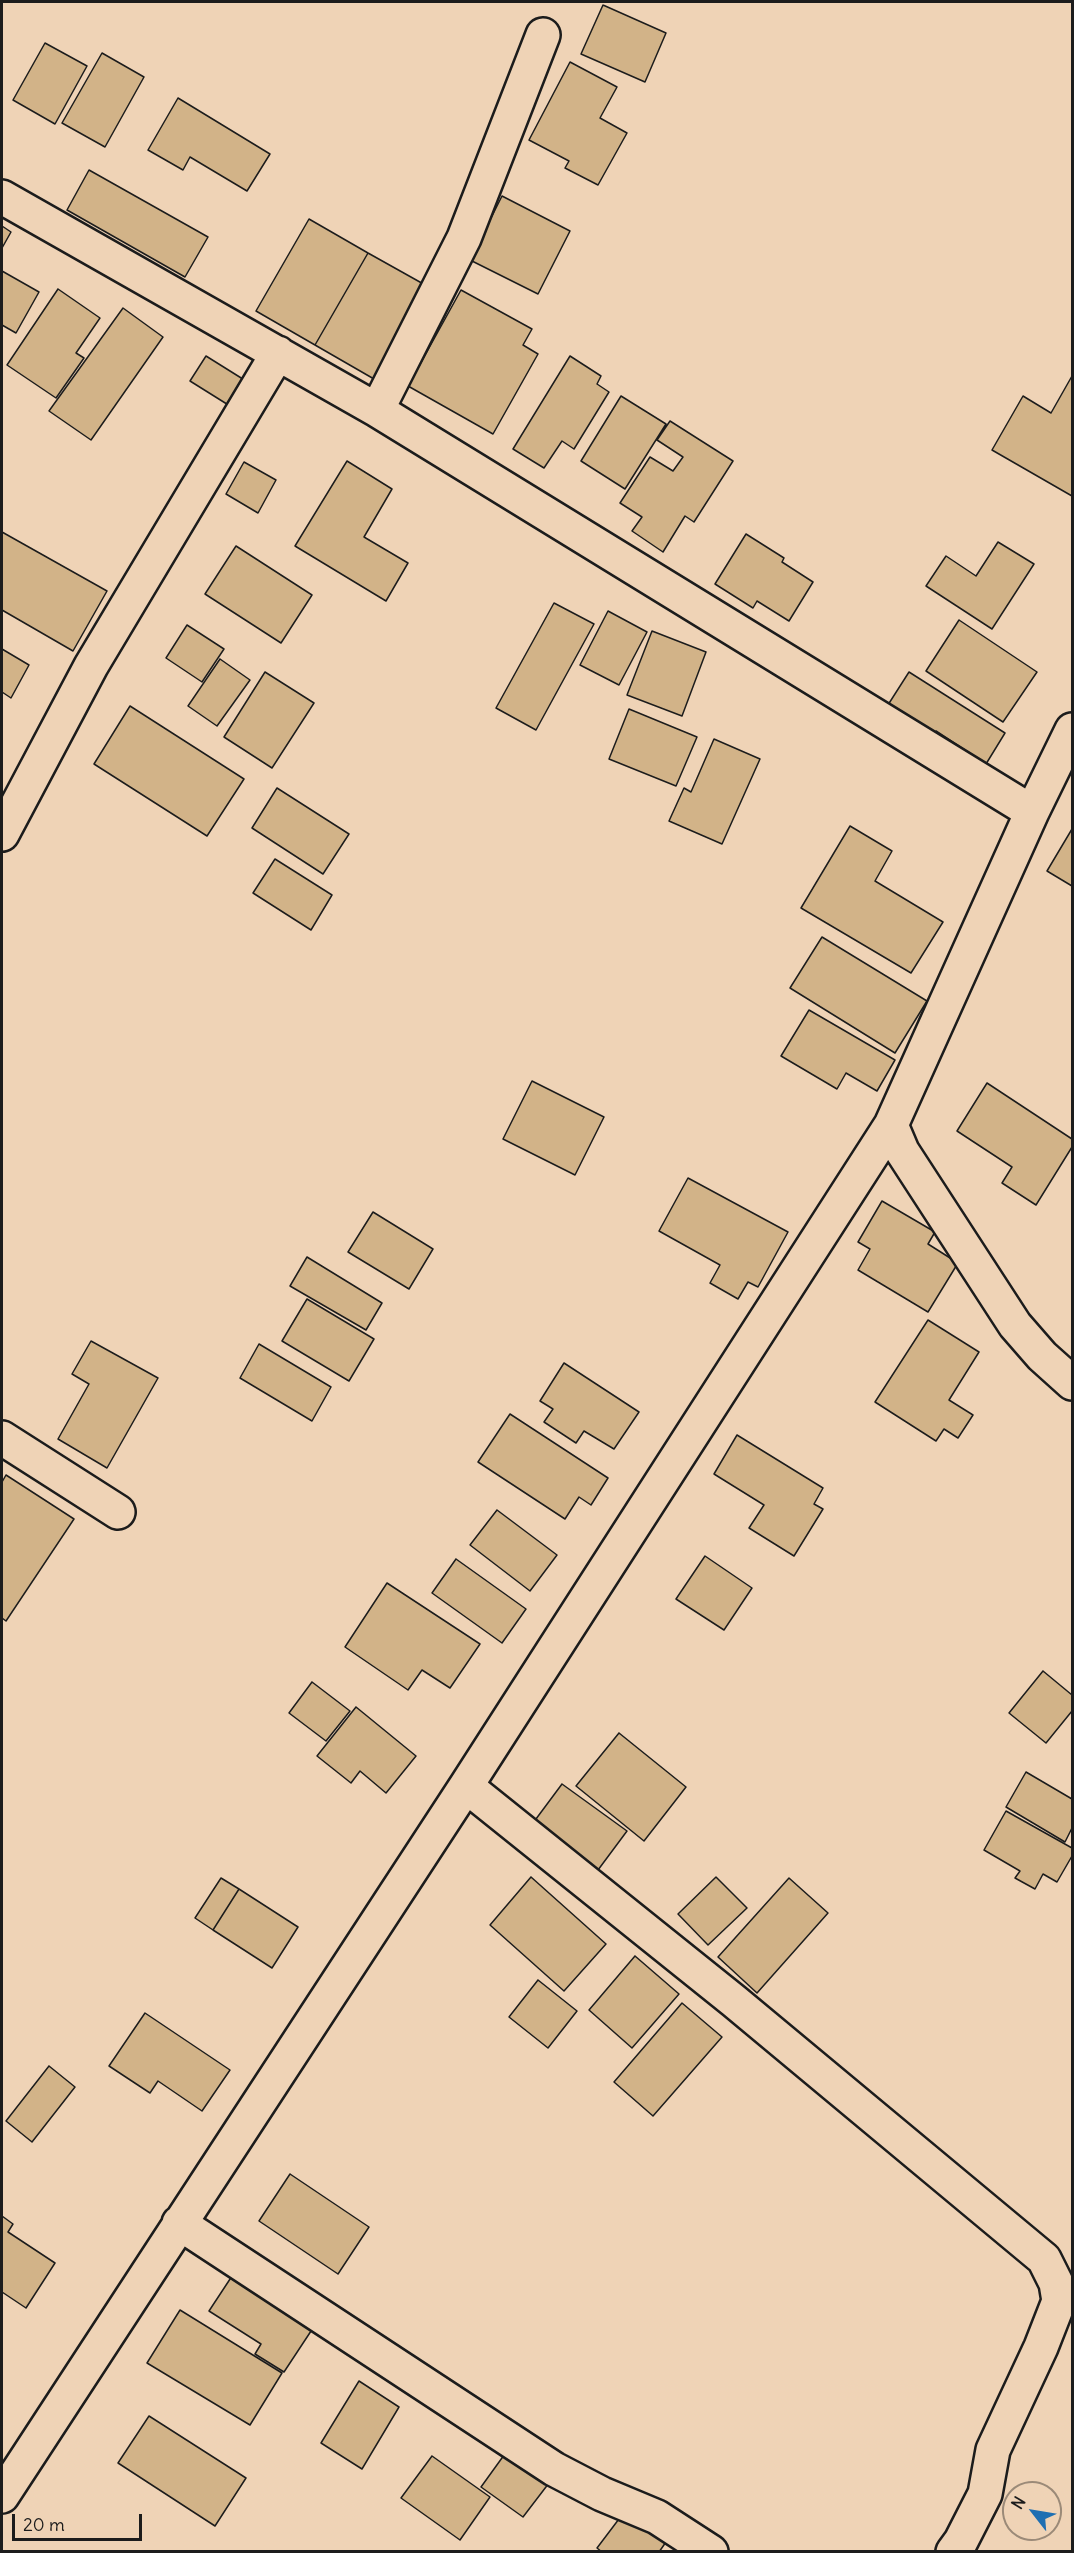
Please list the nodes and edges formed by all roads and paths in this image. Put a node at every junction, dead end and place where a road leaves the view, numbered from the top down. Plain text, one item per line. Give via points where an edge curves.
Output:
1 (543, 35) dead end
2 (2, 197) edge
3 (278, 353) junction
4 (376, 410) junction
5 (1072, 730) edge
6 (1032, 812) junction
7 (2, 834) edge
8 (891, 1125) junction
9 (1072, 1383) edge
10 (2, 1438) edge
11 (118, 1512) dead end
12 (466, 1786) junction
13 (179, 2223) junction
14 (2, 2496) edge
15 (711, 2552) edge
16 (953, 2552) edge

1 - 4 street via 464,238
2 - 3 street
3 - 4 street
3 - 7 street via 91,666
4 - 6 street
5 - 6 street
6 - 8 street
8 - 9 street via 902,1151 1015,1325
8 - 12 street
10 - 11 street
12 - 13 street
12 - 16 street via 734,2001 1044,2259 1056,2283 1059,2301 993,2450 985,2494
13 - 14 street
13 - 15 street via 554,2469 657,2517

